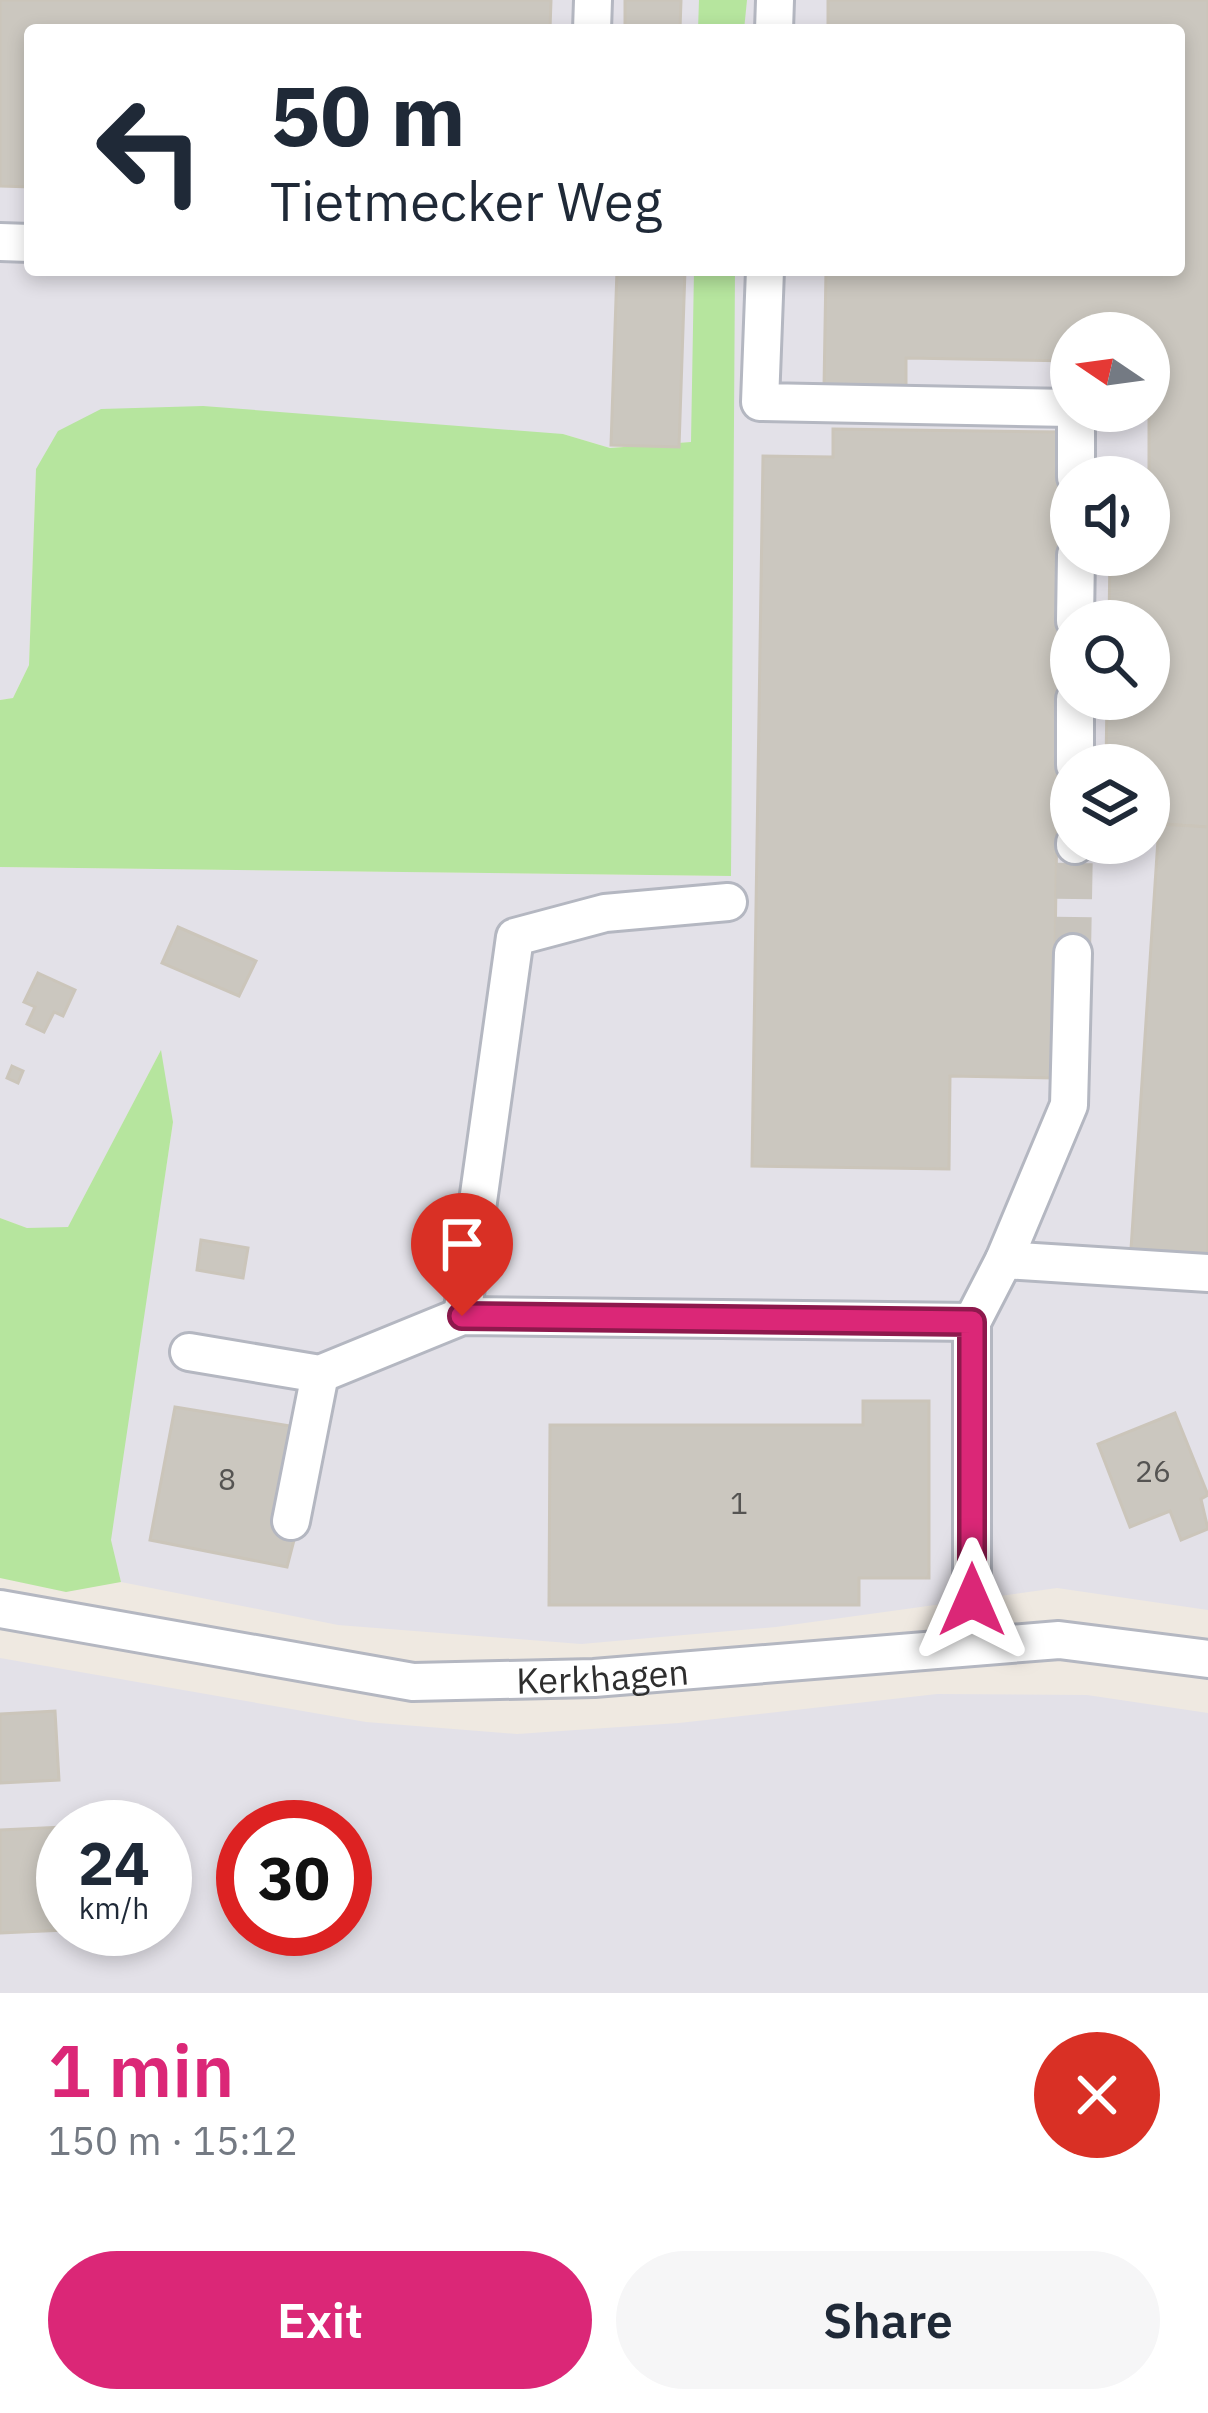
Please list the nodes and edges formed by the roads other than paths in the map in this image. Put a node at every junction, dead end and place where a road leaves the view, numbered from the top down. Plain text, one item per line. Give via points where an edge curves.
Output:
1 (765, 276) edge
2 (1050, 409) edge
3 (728, 902) dead end
4 (1072, 953) tunnel mouth
5 (1004, 1260) junction
6 (1208, 1273) edge
7 (462, 1316) junction
8 (972, 1322) junction
9 (189, 1352) dead end
10 (320, 1374) junction
11 (291, 1521) dead end
12 (0, 1609) edge
13 (971, 1646) junction
14 (1208, 1659) edge

1 - 2 street via 760,402
3 - 7 street via 605,913 515,937
4 - 5 street via 1069,1106
5 - 6 street
5 - 8 street
7 - 8 street
7 - 10 street
8 - 13 street
9 - 10 street
10 - 11 street
12 - 13 street, Kerkhagen via 413,1682 593,1678
13 - 14 street, Kerkhagen via 1059,1640

